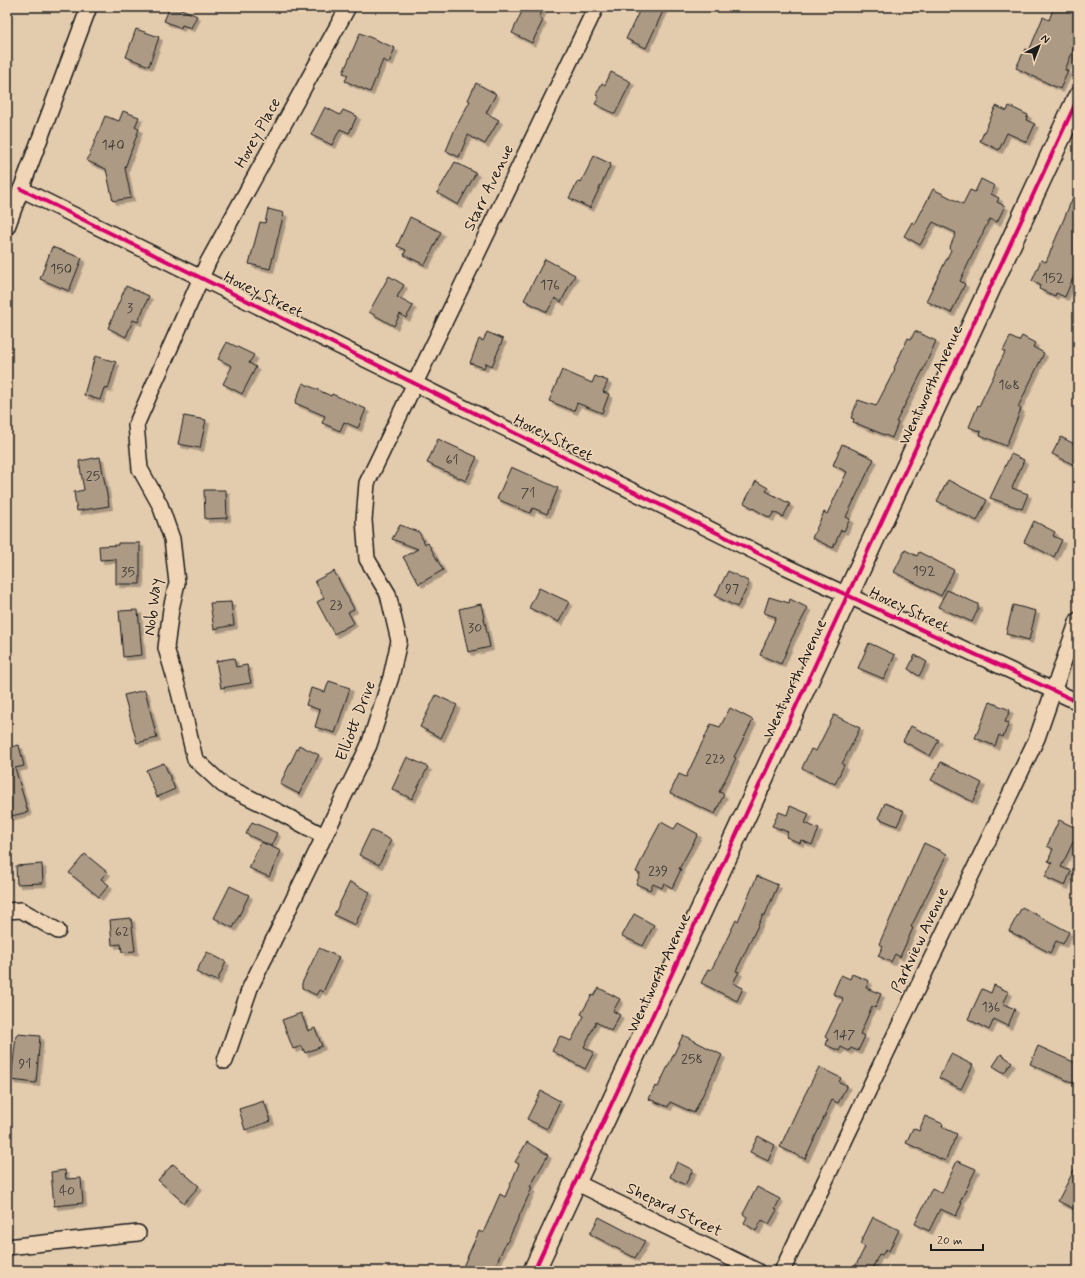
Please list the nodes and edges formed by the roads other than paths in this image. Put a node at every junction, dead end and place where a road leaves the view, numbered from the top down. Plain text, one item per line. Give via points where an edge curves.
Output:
1 (89, 7) edge
2 (348, 7) edge
3 (596, 7) edge
4 (1078, 98) edge
5 (21, 189) junction
6 (7, 227) edge
7 (201, 277) junction
8 (415, 384) junction
9 (847, 595) junction
10 (1078, 620) edge
11 (1053, 690) junction
12 (1078, 702) edge
13 (324, 836) junction
14 (7, 911) edge
15 (58, 931) dead end
16 (225, 1061) dead end
17 (575, 1182) junction
18 (138, 1234) dead end
19 (7, 1248) edge
20 (534, 1271) edge
21 (757, 1271) edge
22 (782, 1271) edge

1 - 5 street
2 - 7 street, Hovey Place
3 - 8 street, Starr Avenue
4 - 9 street, Wentworth Avenue
5 - 6 street
5 - 7 street, Hovey Street
7 - 8 street, Hovey Street
7 - 13 street, Nob Way via 136,425 140,469 160,505 172,539 177,582 166,648 195,760 223,784
8 - 9 street, Hovey Street
8 - 13 street, Elliott Drive via 367,483 364,520 367,559 388,594 399,641 370,745
9 - 11 street, Hovey Street
9 - 17 street, Wentworth Avenue
10 - 11 street, Parkview Avenue
11 - 12 street, Hovey Street
11 - 22 street, Parkview Avenue via 1037,738
13 - 16 street, Elliott Drive via 250,988
14 - 15 street via 21,910
17 - 20 street, Wentworth Avenue
17 - 21 street, Shepard Street
18 - 19 street

